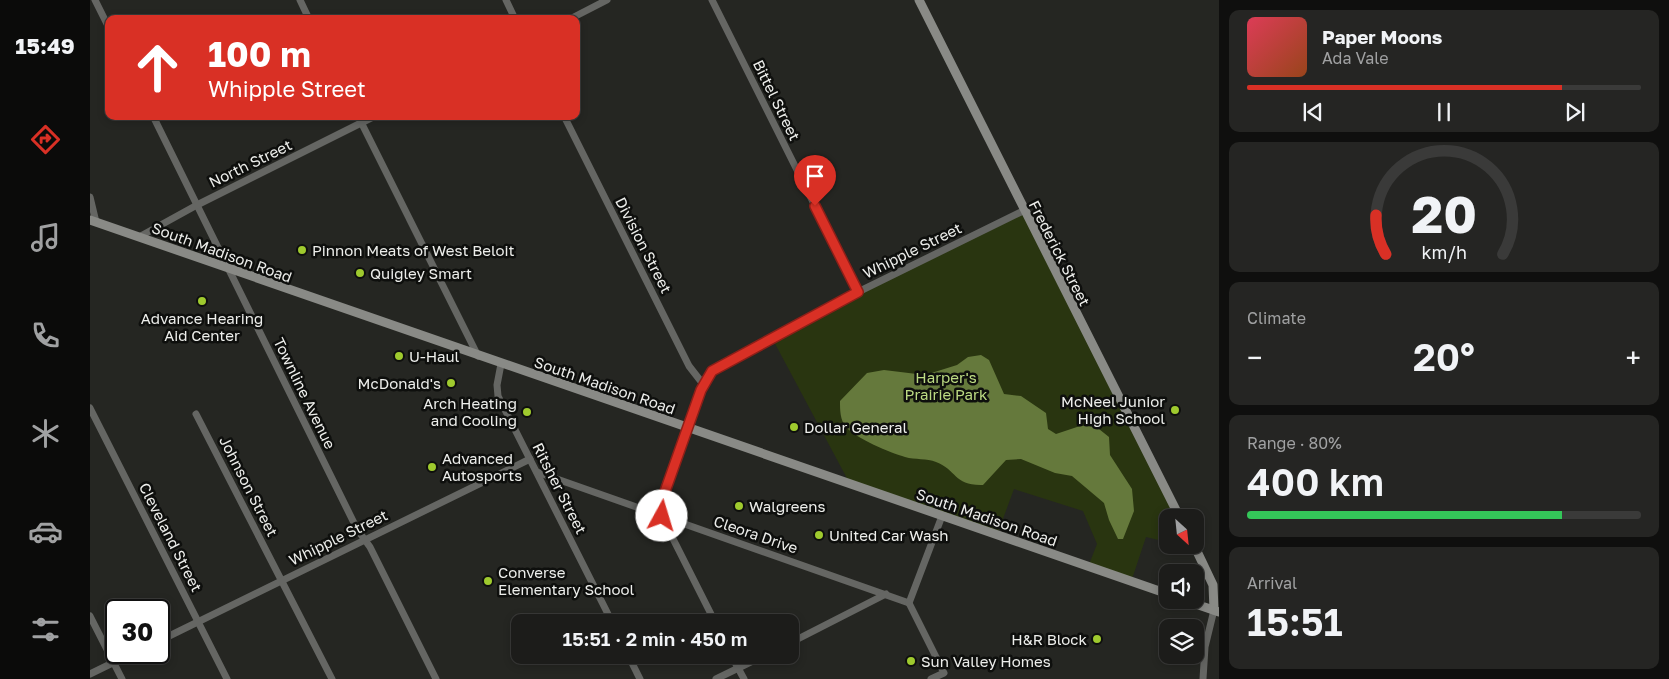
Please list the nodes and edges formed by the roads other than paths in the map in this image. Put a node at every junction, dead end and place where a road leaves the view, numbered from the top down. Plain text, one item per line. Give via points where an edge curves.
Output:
1 (95, 0) edge
2 (300, 0) edge
3 (506, 0) edge
4 (607, 0) edge
5 (712, 0) edge
6 (919, 0) edge
7 (307, 15) edge
8 (513, 15) edge
9 (578, 15) edge
10 (105, 20) edge
11 (155, 120) edge
12 (360, 120) edge
13 (566, 120) edge
14 (90, 197) edge
15 (197, 205) junction
16 (1023, 211) junction
17 (93, 221) edge
18 (139, 237) junction
19 (228, 268) junction
20 (858, 292) junction
21 (478, 356) junction
22 (501, 364) junction
23 (703, 384) junction
24 (90, 408) edge
25 (196, 414) dead end
26 (688, 429) junction
27 (530, 458) junction
28 (537, 472) junction
29 (1175, 509) edge
30 (662, 516) junction
31 (942, 516) junction
32 (364, 540) junction
33 (1198, 554) edge
34 (282, 580) junction
35 (1159, 591) edge
36 (886, 594) junction
37 (909, 603) junction
38 (1204, 607) edge
39 (1217, 611) edge
40 (608, 614) edge
41 (711, 614) edge
42 (90, 616) edge
43 (198, 622) junction
44 (170, 636) edge
45 (799, 638) edge
46 (105, 647) edge
47 (111, 664) edge
48 (114, 664) edge
49 (632, 664) edge
50 (736, 664) edge
51 (746, 664) edge
52 (738, 668) junction
53 (90, 674) edge
54 (122, 679) edge
55 (227, 679) edge
56 (332, 679) edge
57 (436, 679) edge
58 (640, 679) edge
59 (716, 679) edge
60 (744, 679) edge
61 (931, 679) edge
62 (1202, 679) edge

1 - 10 street
2 - 7 street
3 - 8 street
4 - 9 street
5 - 20 street, Bittel Street
6 - 16 main road, Frederick Street
11 - 15 street, Townline Avenue
12 - 15 street, North Street
12 - 21 street
13 - 23 street, Division Street via 689,366
14 - 17 street
15 - 18 street, North Street
15 - 19 street, Townline Avenue
16 - 20 street, Whipple Street
16 - 29 main road, Frederick Street
17 - 18 main road, South Madison Road
18 - 19 main road, South Madison Road
19 - 21 main road, South Madison Road
19 - 32 street, Townline Avenue
20 - 23 street, Whipple Street via 717,366
21 - 22 main road, South Madison Road
22 - 26 main road, South Madison Road
22 - 27 street, Ritsher Street via 498,396
23 - 26 street, Whipple Street
24 - 43 street, Cleveland Street
25 - 34 street, Johnson Street
26 - 30 street, Whipple Street via 662,500
26 - 31 main road, South Madison Road
27 - 28 street, Ritsher Street
27 - 32 street, Whipple Street
28 - 30 street, Cleora Drive
28 - 40 street, Ritsher Street
30 - 36 street, Cleora Drive
30 - 41 street
31 - 35 main road, South Madison Road
31 - 37 street
32 - 34 street, Whipple Street
32 - 57 street, Townline Avenue
33 - 39 main road via 1213,585
34 - 43 street, Whipple Street
34 - 56 street, Johnson Street
36 - 37 street, Cleora Drive
36 - 45 street
37 - 61 street via 944,673
38 - 39 main road
39 - 62 street via 1205,647
42 - 46 street
43 - 44 street, Whipple Street
43 - 55 street, Cleveland Street
47 - 53 street
48 - 54 street
49 - 58 street
50 - 52 street
51 - 52 street
52 - 59 street
52 - 60 street

